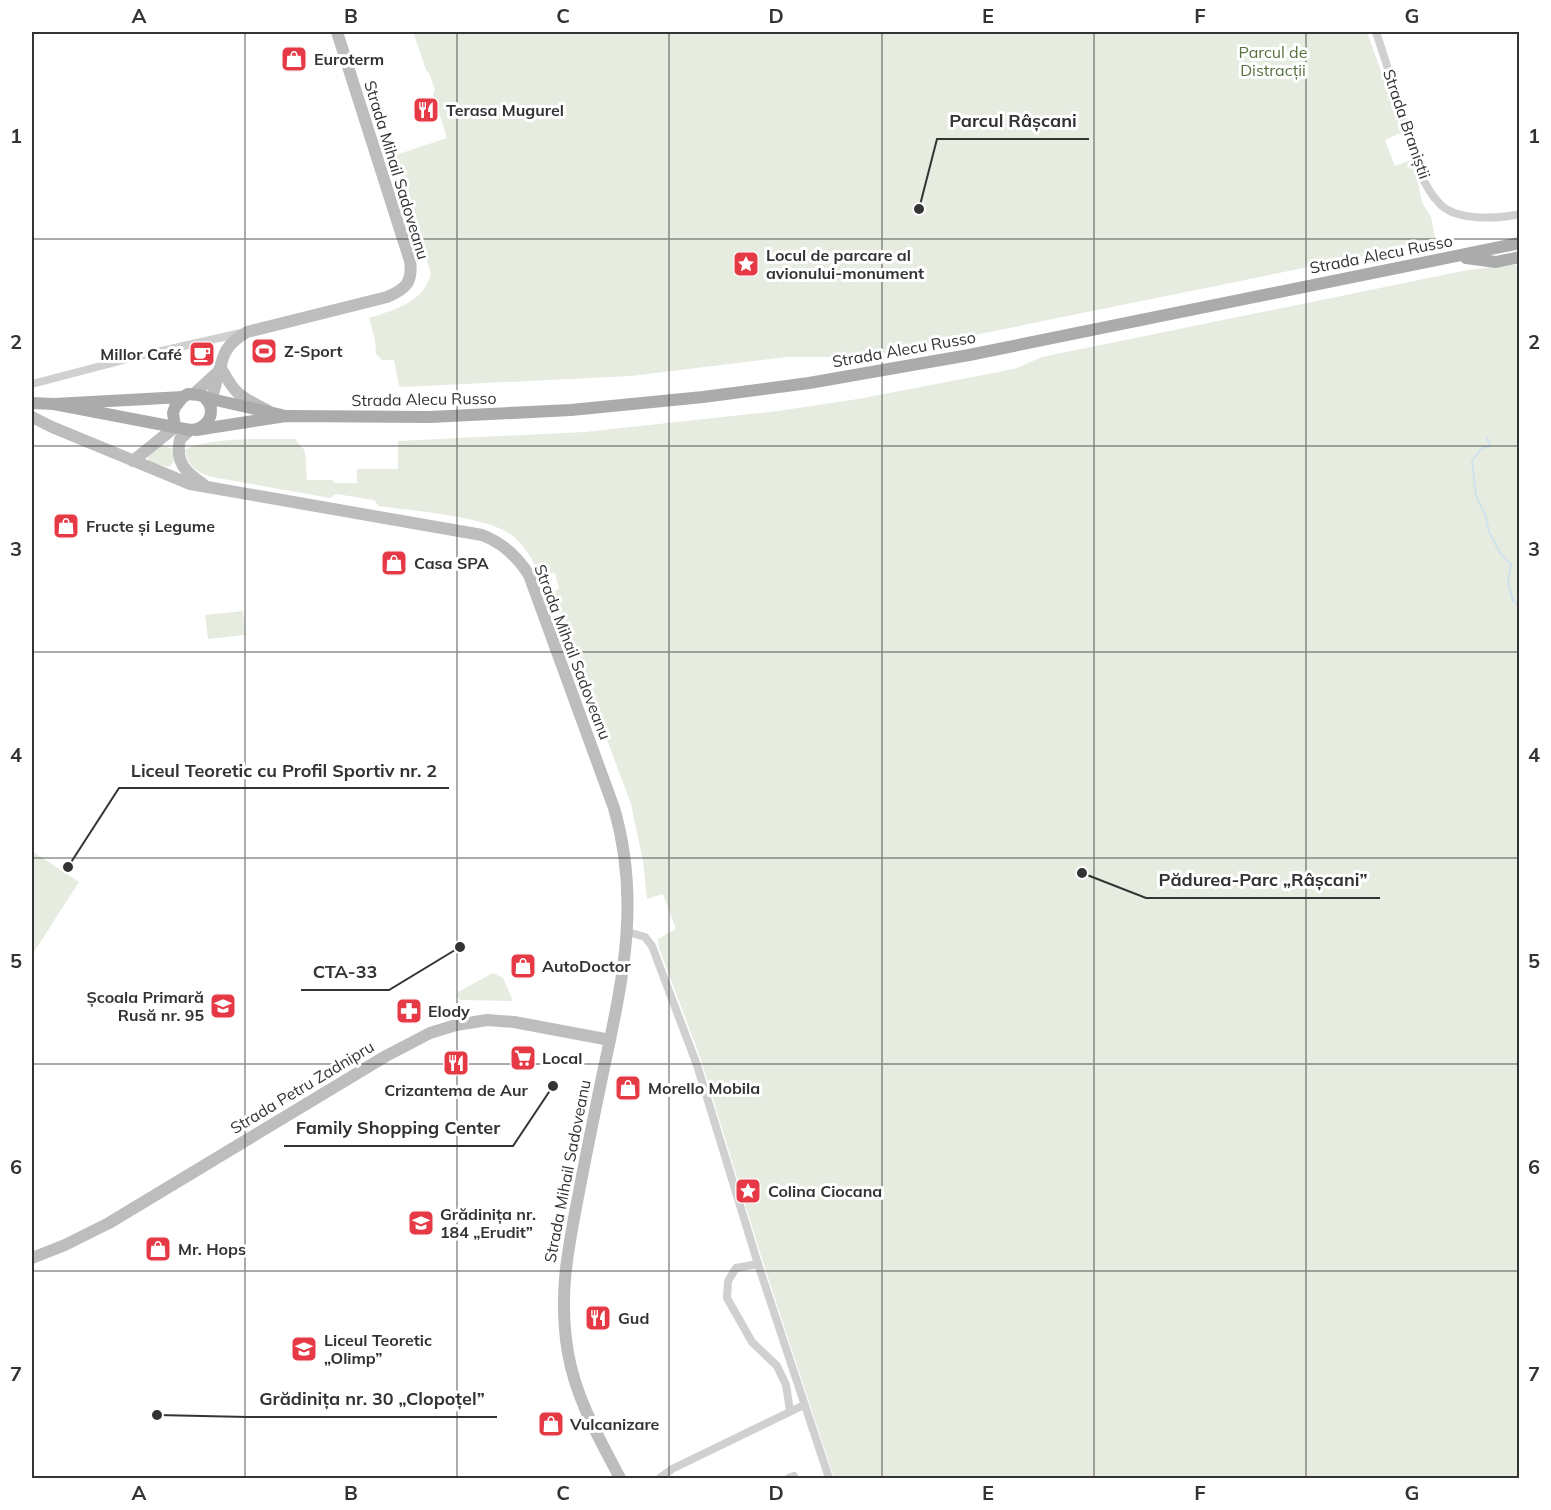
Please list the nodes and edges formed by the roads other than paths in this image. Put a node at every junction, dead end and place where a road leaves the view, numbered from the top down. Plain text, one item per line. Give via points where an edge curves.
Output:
1 (337, 32) edge
2 (1376, 32) edge
3 (1520, 214) edge
4 (1520, 243) edge
5 (1453, 257) junction
6 (1520, 257) edge
7 (247, 332) junction
8 (221, 368) junction
9 (32, 384) edge
10 (200, 399) junction
11 (32, 403) edge
12 (54, 404) junction
13 (271, 411) junction
14 (286, 416) junction
15 (32, 417) edge
16 (175, 428) junction
17 (193, 430) junction
18 (147, 451) junction
19 (179, 459) junction
20 (133, 461) junction
21 (154, 469) junction
22 (206, 487) junction
23 (628, 932) junction
24 (610, 1040) junction
25 (32, 1258) edge
26 (758, 1264) junction
27 (804, 1405) junction
28 (790, 1411) junction
29 (620, 1479) edge
30 (660, 1479) edge
31 (829, 1479) edge

1 - 7 main road, Strada Mihail Sadoveanu via 412,274 403,287 387,297
2 - 3 street, Strada Braniștii via 1422,175 1440,204 1468,215 1498,218
4 - 5 main road, Strada Alecu Russo
5 - 6 main road via 1497,261
5 - 14 main road, Strada Alecu Russo via 969,355 756,391 497,414
7 - 8 main road via 227,349
7 - 9 street
8 - 10 main road
8 - 10 main road
8 - 13 main road via 237,394
10 - 12 main road, Strada Alecu Russo
10 - 13 main road, Strada Alecu Russo
10 - 16 main road via 173,412
10 - 17 main road via 211,413 206,424
11 - 12 main road, Strada Alecu Russo
12 - 16 main road, Strada Alecu Russo
13 - 14 main road, Strada Alecu Russo
14 - 17 main road, Strada Alecu Russo
15 - 20 main road, Strada Mihail Sadoveanu
16 - 17 main road, Strada Alecu Russo
16 - 18 main road
17 - 19 main road via 180,439
18 - 20 main road
18 - 21 main road via 144,458
19 - 21 main road via 174,469
19 - 22 main road via 192,477
20 - 21 main road, Strada Mihail Sadoveanu
21 - 22 main road, Strada Mihail Sadoveanu
22 - 23 main road, Strada Mihail Sadoveanu via 482,535 513,554 529,575 614,808 626,867
23 - 24 main road, Strada Mihail Sadoveanu
23 - 26 street via 645,937 654,952 697,1065
24 - 25 main road, Strada Petru Zadnipru via 501,1020 456,1025 430,1033 109,1223
24 - 29 main road, Strada Mihail Sadoveanu via 568,1245 564,1303 567,1342 578,1391
26 - 27 street
26 - 28 street via 736,1268 728,1281 727,1298 752,1342 777,1366 786,1384
27 - 28 street
27 - 31 street
28 - 30 street via 672,1469

